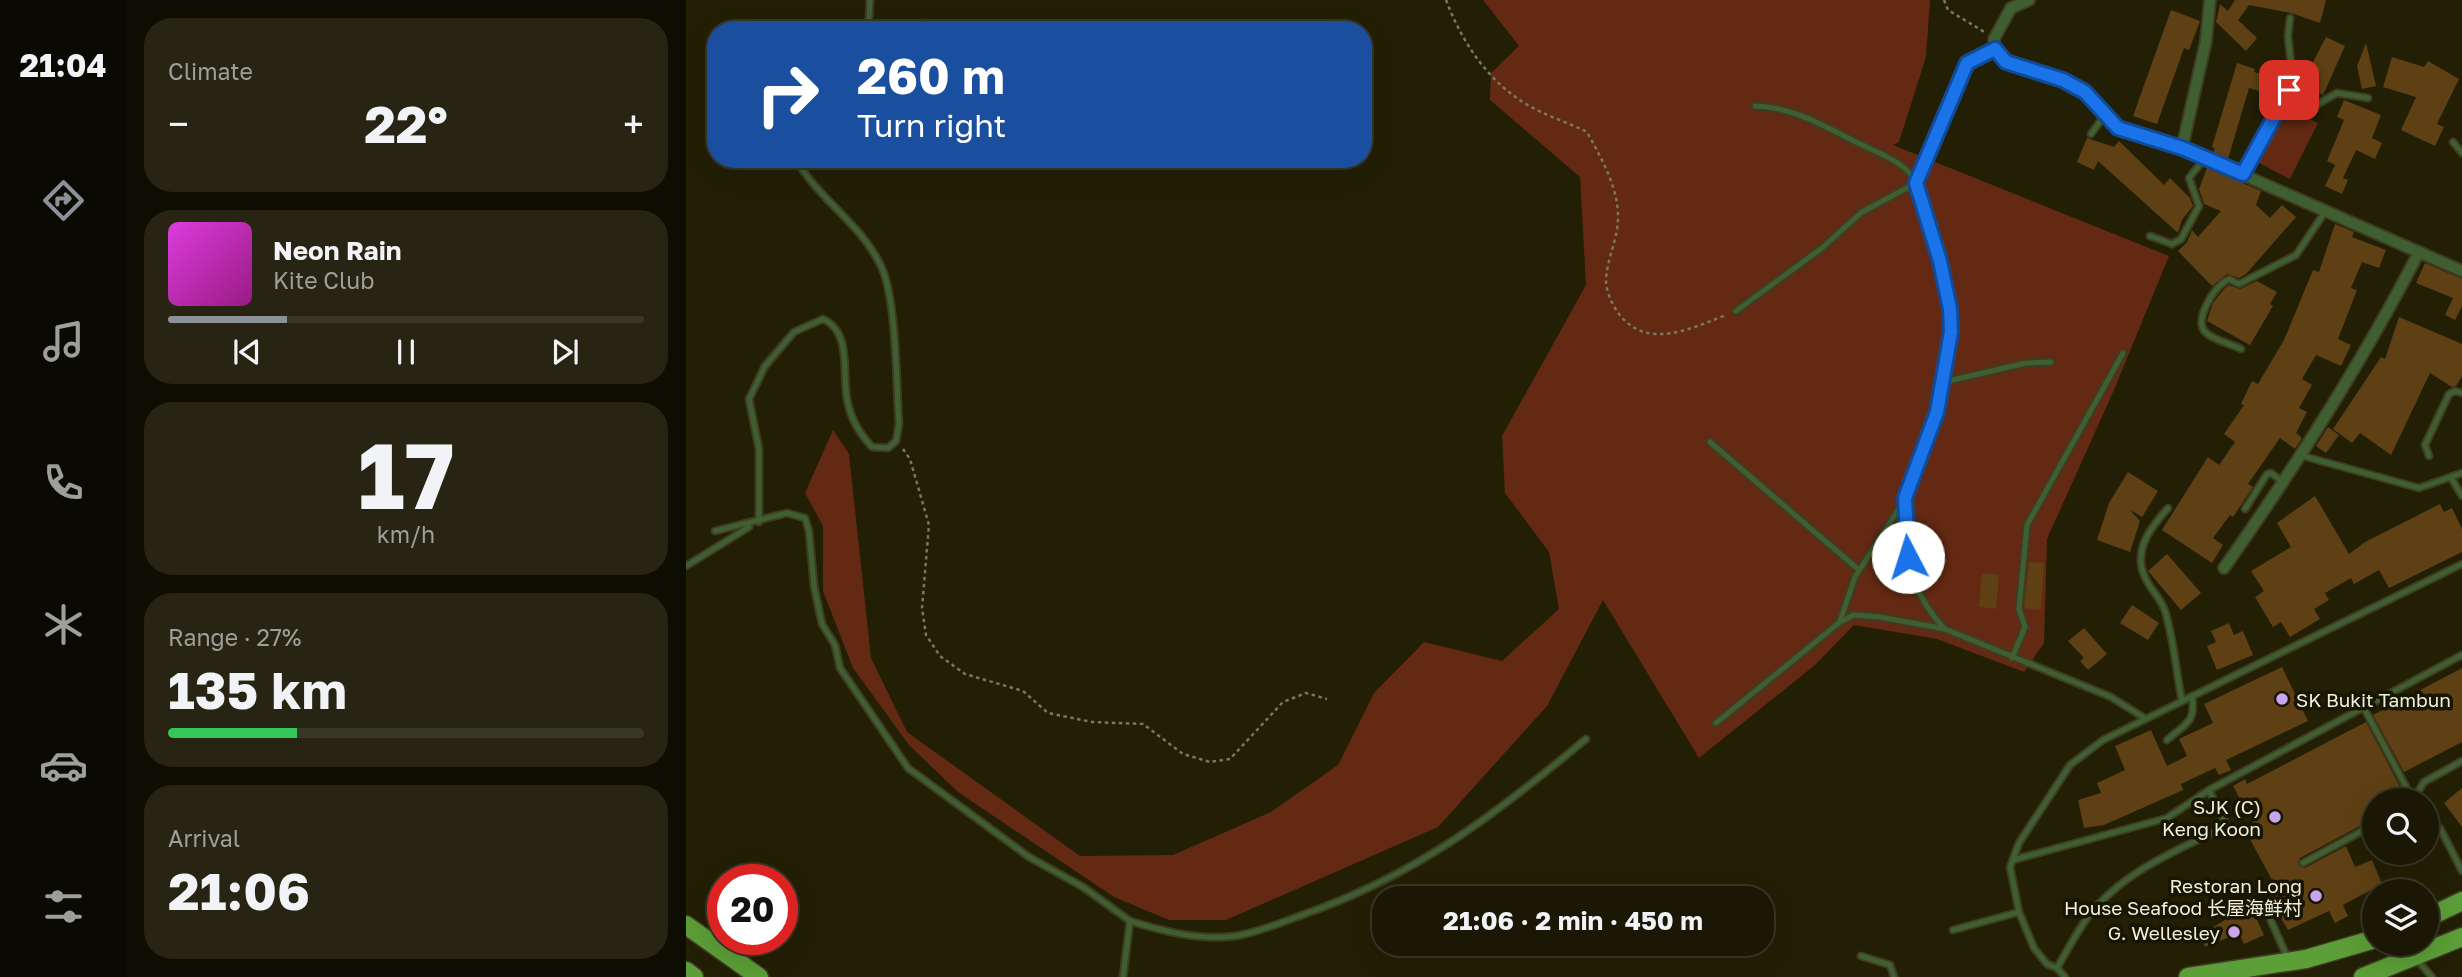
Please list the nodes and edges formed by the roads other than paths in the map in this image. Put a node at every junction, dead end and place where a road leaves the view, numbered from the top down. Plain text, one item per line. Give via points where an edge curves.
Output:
1 (870, 0) edge
2 (2029, 0) edge
3 (2210, 0) edge
4 (2290, 18) dead end
5 (868, 21) edge
6 (1995, 44) junction
7 (2289, 90) junction
8 (2368, 98) dead end
9 (1755, 106) dead end
10 (2106, 113) junction
11 (2091, 134) dead end
12 (2453, 142) dead end
13 (2182, 148) junction
14 (2462, 153) edge
15 (2205, 158) junction
16 (803, 168) edge
17 (2243, 174) junction
18 (1916, 183) junction
19 (2325, 212) junction
20 (2150, 236) dead end
21 (2419, 252) junction
22 (2462, 271) edge
23 (1736, 311) road end
24 (2241, 349) dead end
25 (2123, 353) dead end
26 (2051, 362) dead end
27 (1944, 382) junction
28 (2462, 393) edge
29 (1710, 442) dead end
30 (2302, 456) junction
31 (2428, 456) dead end
32 (2462, 473) edge
33 (2452, 479) junction
34 (2284, 482) junction
35 (2462, 496) edge
36 (1905, 498) junction
37 (2168, 508) dead end
38 (2245, 509) dead end
39 (757, 523) junction
40 (715, 531) dead end
41 (2462, 564) edge
42 (686, 566) edge
43 (2224, 568) dead end
44 (1859, 570) junction
45 (1840, 622) junction
46 (1945, 629) junction
47 (2462, 655) edge
48 (2012, 658) junction
49 (2192, 696) junction
50 (2182, 701) junction
51 (2364, 708) junction
52 (2146, 719) junction
53 (1716, 723) dead end
54 (1587, 739) dead end
55 (2167, 740) dead end
56 (2462, 761) edge
57 (2407, 788) edge
58 (2420, 788) edge
59 (2209, 790) junction
60 (2440, 828) dead end
61 (2362, 831) edge
62 (2013, 860) junction
63 (2303, 863) dead end
64 (2462, 871) edge
65 (2462, 901) edge
66 (2020, 912) junction
67 (2439, 912) edge
68 (2268, 914) dead end
69 (1130, 920) junction
70 (686, 925) edge
71 (1953, 930) dead end
72 (2462, 937) edge
73 (2362, 943) edge
74 (1861, 956) dead end
75 (2415, 957) junction
76 (2290, 962) junction
77 (2057, 968) junction
78 (686, 971) edge
79 (694, 977) edge
80 (759, 977) edge
81 (1123, 977) edge
82 (1894, 977) edge
83 (2066, 977) edge
84 (2188, 977) edge
85 (2363, 977) edge
86 (2431, 977) edge

1 - 5 lane
2 - 6 street via 2011,8
3 - 13 street via 2206,41
4 - 7 lane via 2287,34 2294,74
6 - 10 street via 2006,62 2063,80 2085,92
6 - 18 lane via 1967,63
7 - 8 lane via 2316,105 2337,93
7 - 17 lane
9 - 18 lane via 1803,116 1893,161
10 - 11 lane
10 - 13 street via 2122,130
12 - 14 lane
13 - 15 street
15 - 17 street
15 - 20 lane via 2189,178 2199,206 2181,239 2172,244
16 - 39 lane via 881,265 891,306 899,424 896,441 888,448 872,447 860,435 847,399 839,332 822,319 794,332 765,366 749,399 759,449
17 - 19 street
18 - 23 lane via 1862,212 1822,248
18 - 27 lane via 1950,309
19 - 21 street
19 - 24 lane via 2297,255 2239,284 2229,279 2210,298 2199,327
21 - 22 street
21 - 30 street via 2377,334
25 - 48 lane via 2027,525 2019,609 2025,627
26 - 27 lane via 2026,362
27 - 36 lane
28 - 31 lane via 2449,394 2425,444
29 - 44 lane
30 - 33 lane via 2418,488
30 - 34 street
32 - 33 lane
33 - 35 lane
34 - 38 lane via 2267,474
34 - 43 street
36 - 44 lane
36 - 46 lane via 1912,578 1925,607
37 - 50 lane via 2148,529 2141,564 2164,610
39 - 40 lane
39 - 42 lane
39 - 69 lane via 787,513 805,518 822,624 835,646 840,668 908,768 1029,858 1083,887
41 - 49 lane
44 - 45 lane
45 - 46 lane via 1854,615
45 - 53 lane
46 - 48 lane
47 - 51 lane
48 - 52 lane via 2111,697
49 - 50 lane
49 - 55 lane via 2192,719
50 - 52 lane
51 - 57 lane
51 - 59 lane
52 - 62 lane via 2104,740 2070,765 2019,843
54 - 69 lane via 1452,844 1407,871 1330,905 1235,936 1181,933
56 - 58 lane
59 - 62 lane via 2167,818
59 - 77 lane via 2227,826 2124,880 2087,918
60 - 64 lane
61 - 63 lane
62 - 66 lane via 2010,878
65 - 67 main road
66 - 71 lane
66 - 77 lane via 2034,948 2047,964
68 - 76 lane
69 - 81 lane
70 - 80 main road
72 - 75 main road
73 - 76 main road
74 - 82 lane via 1890,965
75 - 85 main road
75 - 86 lane
76 - 84 main road
77 - 83 lane
78 - 79 main road

